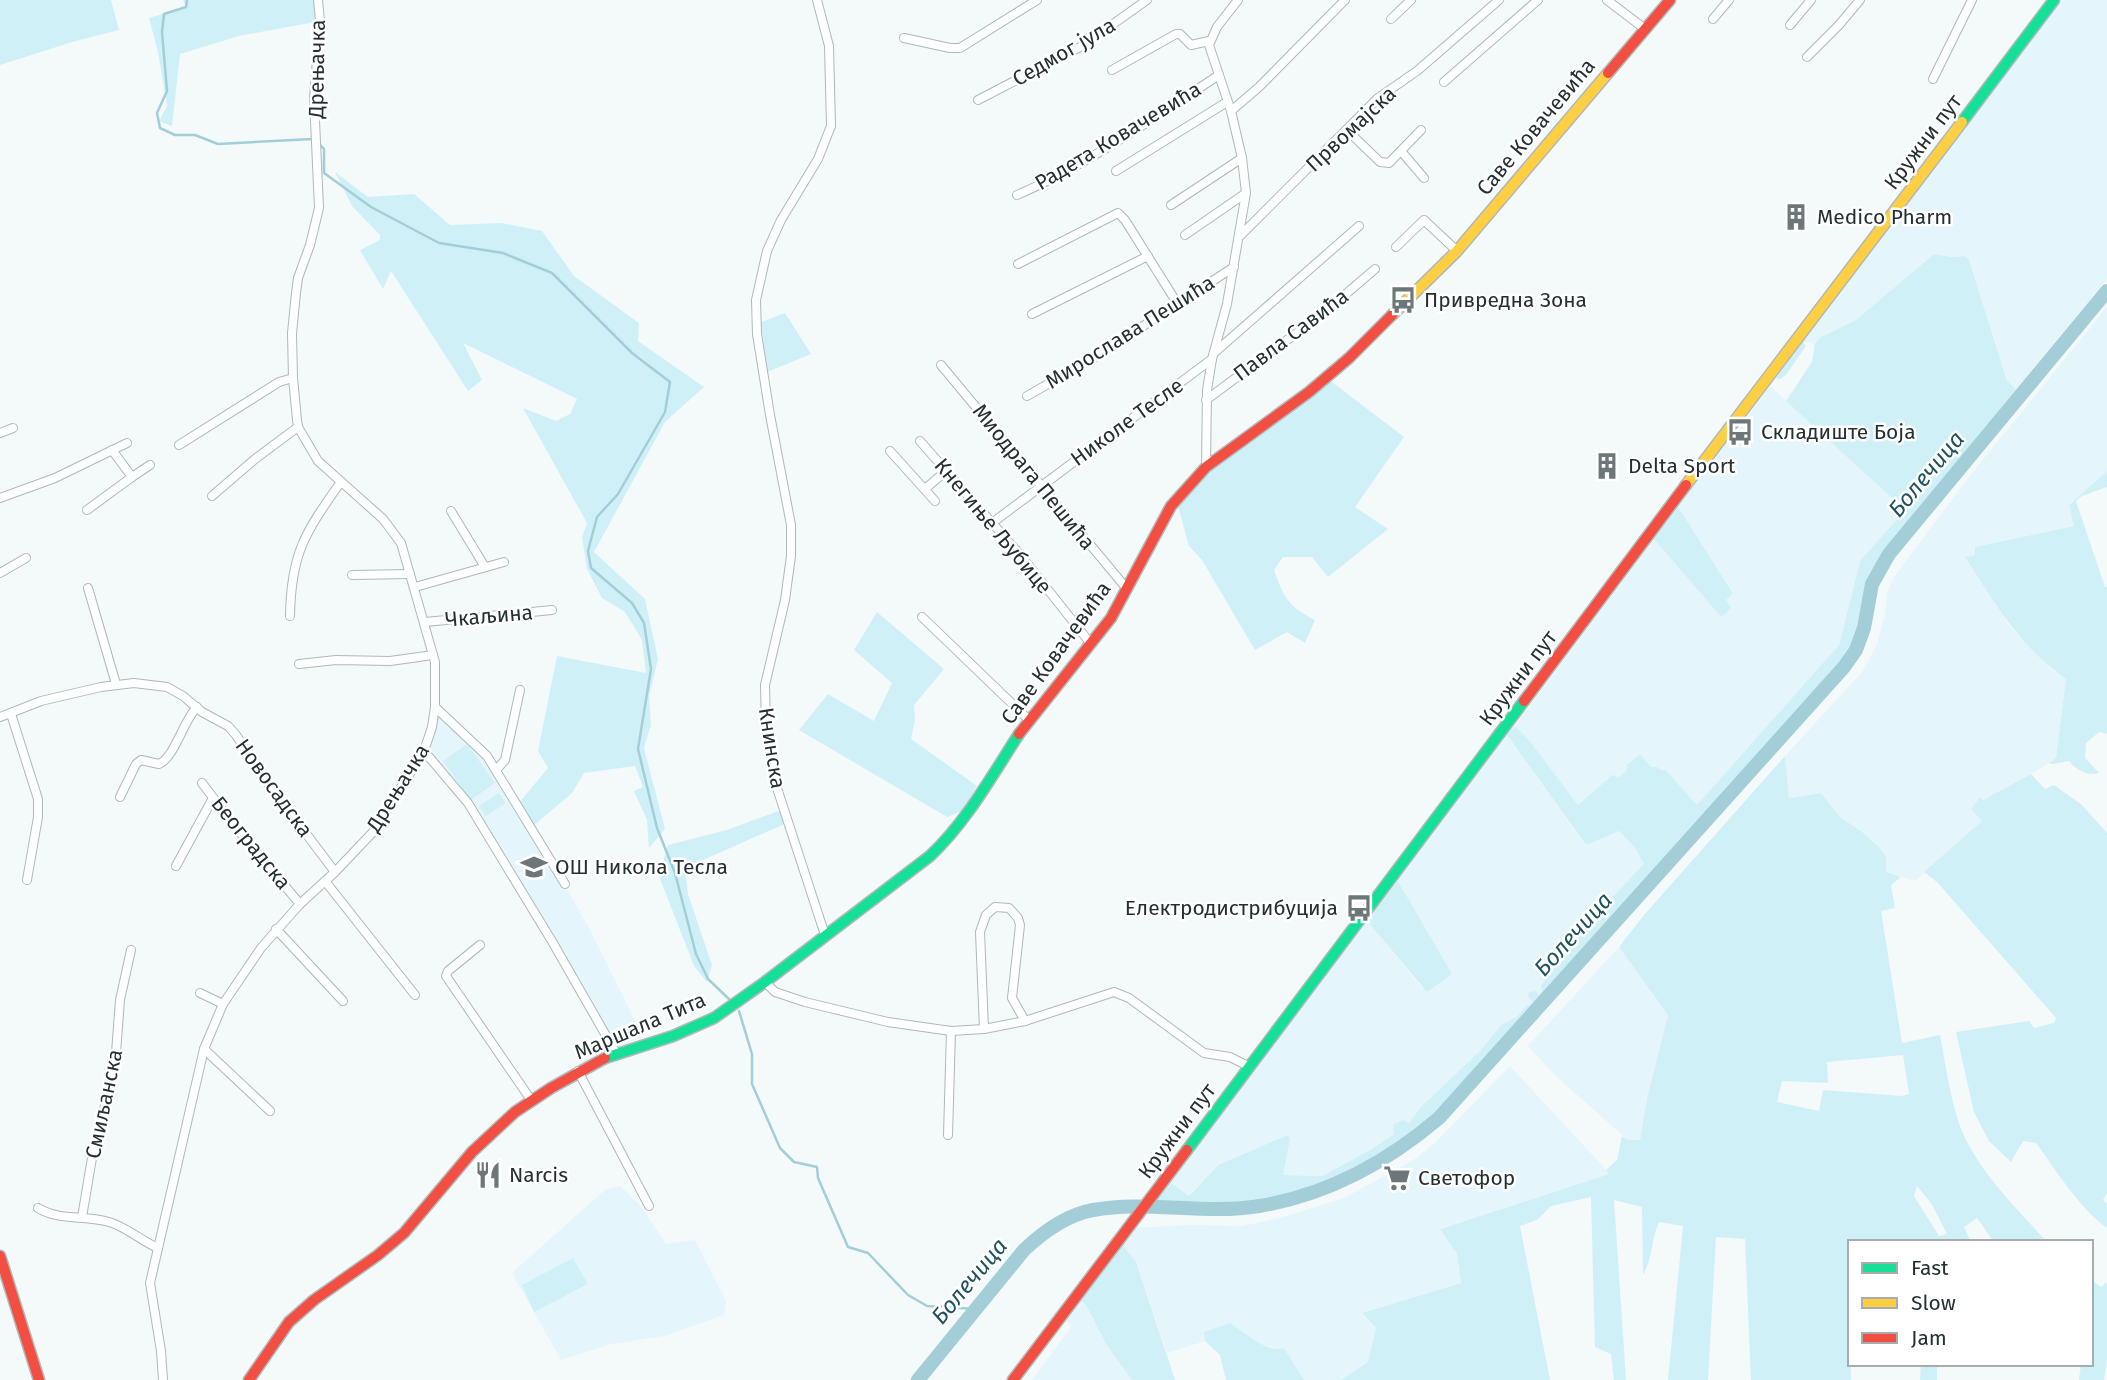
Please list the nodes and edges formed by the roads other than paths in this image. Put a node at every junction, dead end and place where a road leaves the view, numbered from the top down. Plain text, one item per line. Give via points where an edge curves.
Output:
1 (318, 0) edge
2 (817, 0) edge
3 (1037, 0) edge
4 (1147, 0) edge
5 (1224, 0) edge
6 (1345, 0) edge
7 (1411, 0) edge
8 (1499, 0) edge
9 (1538, 0) edge
10 (1607, 0) edge
11 (1670, 0) edge
12 (1729, 0) edge
13 (1811, 0) edge
14 (1860, 0) edge
15 (1972, 0) edge
16 (2054, 0) edge
17 (1235, 3) edge
18 (1391, 19) dead end
19 (1713, 19) dead end
20 (1790, 25) dead end
21 (1645, 29) junction
22 (904, 38) dead end
23 (1209, 41) junction
24 (1807, 57) dead end
25 (1112, 70) dead end
26 (1219, 75) junction
27 (1933, 79) dead end
28 (1444, 82) dead end
29 (978, 100) dead end
30 (1229, 106) junction
31 (1347, 130) junction
32 (1421, 130) dead end
33 (1401, 151) junction
34 (1241, 158) junction
35 (1116, 171) dead end
36 (1424, 178) dead end
37 (1246, 193) junction
38 (1017, 195) dead end
39 (1171, 205) dead end
40 (1359, 226) dead end
41 (1185, 235) dead end
42 (1239, 237) junction
43 (1396, 247) dead end
44 (1457, 251) junction
45 (1147, 256) junction
46 (1018, 264) dead end
47 (1234, 268) junction
48 (1376, 269) dead end
49 (1177, 303) junction
50 (1032, 314) dead end
51 (1213, 356) junction
52 (941, 365) dead end
53 (293, 378) junction
54 (1027, 396) dead end
55 (1206, 400) junction
56 (298, 427) junction
57 (13, 428) dead end
58 (0, 433) edge
59 (920, 441) dead end
60 (127, 443) dead end
61 (178, 445) dead end
62 (112, 450) junction
63 (890, 452) dead end
64 (150, 465) dead end
65 (1206, 467) junction
66 (946, 471) junction
67 (132, 477) junction
68 (340, 483) junction
69 (1042, 484) junction
70 (925, 489) junction
71 (212, 496) dead end
72 (0, 498) edge
73 (935, 501) dead end
74 (87, 510) dead end
75 (452, 511) dead end
76 (992, 523) junction
77 (26, 558) dead end
78 (504, 562) dead end
79 (485, 567) junction
80 (0, 573) edge
81 (352, 575) dead end
82 (410, 575) junction
83 (415, 587) junction
84 (88, 588) dead end
85 (1127, 589) junction
86 (552, 610) dead end
87 (290, 616) dead end
88 (922, 617) dead end
89 (425, 622) junction
90 (1091, 644) junction
91 (433, 654) junction
92 (299, 664) dead end
93 (116, 684) junction
94 (520, 690) dead end
95 (197, 707) junction
96 (435, 707) junction
97 (11, 714) junction
98 (0, 718) edge
99 (1028, 720) junction
100 (424, 751) junction
101 (496, 770) junction
102 (202, 783) dead end
103 (120, 797) dead end
104 (213, 798) junction
105 (176, 866) dead end
106 (335, 872) junction
107 (27, 880) dead end
108 (326, 881) junction
109 (565, 884) dead end
110 (300, 904) junction
111 (276, 929) junction
112 (825, 935) junction
113 (480, 945) dead end
114 (131, 950) dead end
115 (765, 982) junction
116 (200, 993) dead end
117 (415, 995) dead end
118 (343, 1001) dead end
119 (223, 1004) junction
120 (1025, 1021) junction
121 (984, 1029) junction
122 (951, 1031) junction
123 (204, 1049) junction
124 (616, 1054) junction
125 (1250, 1067) junction
126 (578, 1071) junction
127 (531, 1100) junction
128 (270, 1111) dead end
129 (948, 1135) dead end
130 (649, 1206) dead end
131 (38, 1208) dead end
132 (82, 1217) junction
133 (158, 1248) junction
134 (0, 1256) edge
135 (39, 1380) edge
136 (163, 1380) edge
137 (250, 1380) edge
138 (1013, 1380) edge

1 - 53 street, Дрењачка via 314,99 319,208 298,278
2 - 112 street, Книнска via 829,46 832,118 818,159 766,251 756,300 759,346 791,524 791,556 764,709 775,782
3 - 22 street via 960,48
4 - 29 street, Седмог јула via 1082,46
5 - 17 street
6 - 30 street via 1259,87
7 - 18 street
8 - 31 street, Првомајска via 1417,71 1378,98
9 - 28 street
10 - 21 street
11 - 21 street, Саве Ковачевића
12 - 19 street
13 - 20 street
14 - 24 street
15 - 27 street
16 - 125 street, Кружни пут
17 - 23 street
21 - 44 street, Саве Ковачевића
23 - 25 street via 1191,45 1176,34
23 - 26 street
26 - 30 street
26 - 38 street, Радета Ковачевића via 1139,128
30 - 34 street
30 - 35 street
31 - 33 street via 1380,162 1389,163
31 - 42 street, Првомајска
32 - 33 street
33 - 36 street
34 - 37 street
34 - 39 street
37 - 41 street
37 - 42 street
40 - 51 street, Николе Тесле
42 - 47 street
43 - 44 street via 1424,220
44 - 65 street, Саве Ковачевића via 1341,366
45 - 46 street via 1118,213
45 - 49 street
45 - 50 street
47 - 49 street, Мирослава Пешића
47 - 51 street
48 - 55 street, Павла Савића
49 - 54 street, Мирослава Пешића
51 - 55 street
51 - 69 street, Николе Тесле
52 - 69 street, Миодрага Пешића
53 - 56 street, Дрењачка
53 - 61 street via 279,382
55 - 65 street
56 - 68 street, Дрењачка via 318,461
56 - 71 street
57 - 58 street
59 - 66 street, Кнегиње Љубице
60 - 62 street
62 - 67 street
62 - 72 street
63 - 70 street
64 - 67 street
65 - 85 street, Саве Ковачевића via 1171,506
66 - 70 street
66 - 76 street, Кнегиње Љубице
67 - 74 street
68 - 82 street, Дрењачка via 383,519 401,543
68 - 87 street via 299,550 291,579
69 - 76 street, Николе Тесле
69 - 85 street, Миодрага Пешића
70 - 73 street
75 - 79 street
76 - 90 street, Кнегиње Љубице
77 - 80 street
78 - 79 street
79 - 83 street
81 - 82 street
82 - 83 street, Дрењачка
83 - 89 street, Дрењачка
84 - 93 street
85 - 90 street, Саве Ковачевића
86 - 89 street, Чкаљина
88 - 99 street
89 - 91 street, Дрењачка
90 - 99 street, Саве Ковачевића
91 - 92 street via 390,661
91 - 96 street, Дрењачка
93 - 95 street, Новосадска via 167,687
93 - 97 street, Новосадска via 41,701
94 - 101 street via 505,760
95 - 103 street via 166,760 136,764
95 - 106 street, Новосадска via 236,735
96 - 100 street, Дрењачка
96 - 101 street
97 - 98 street, Новосадска
97 - 107 street via 38,799
99 - 112 street, Саве Ковачевића via 951,836
100 - 106 street, Дрењачка via 373,832
100 - 124 street via 468,803
101 - 109 street
102 - 104 street, Београдска
104 - 105 street
104 - 110 street, Београдска
106 - 108 street, Дрењачка
108 - 110 street, Дрењачка
108 - 117 street
110 - 111 street, Дрењачка
111 - 118 street
111 - 119 street, Дрењачка
112 - 115 street, Саве Ковачевића
113 - 127 street via 446,976
114 - 132 street, Смиљанска via 120,1000 116,1066
115 - 122 street via 775,992 806,1002 888,1022
115 - 124 street, Маршала Тита via 705,1023
116 - 119 street
119 - 123 street, Дрењачка
120 - 121 street
120 - 121 street via 1012,992 1020,925 1009,908 995,907 985,915 980,932
120 - 125 street via 1108,993 1122,994 1204,1053 1230,1057
121 - 122 street
122 - 129 street
123 - 128 street
123 - 133 street, Дрењачка
124 - 126 street, Маршала Тита
125 - 138 street, Кружни пут
126 - 127 street, Маршала Тита
126 - 130 street
127 - 137 street, Маршала Тита via 472,1152 404,1233 289,1322
131 - 132 street via 50,1215
132 - 133 street via 117,1224
133 - 136 street, Дрењачка via 150,1287
134 - 135 street

